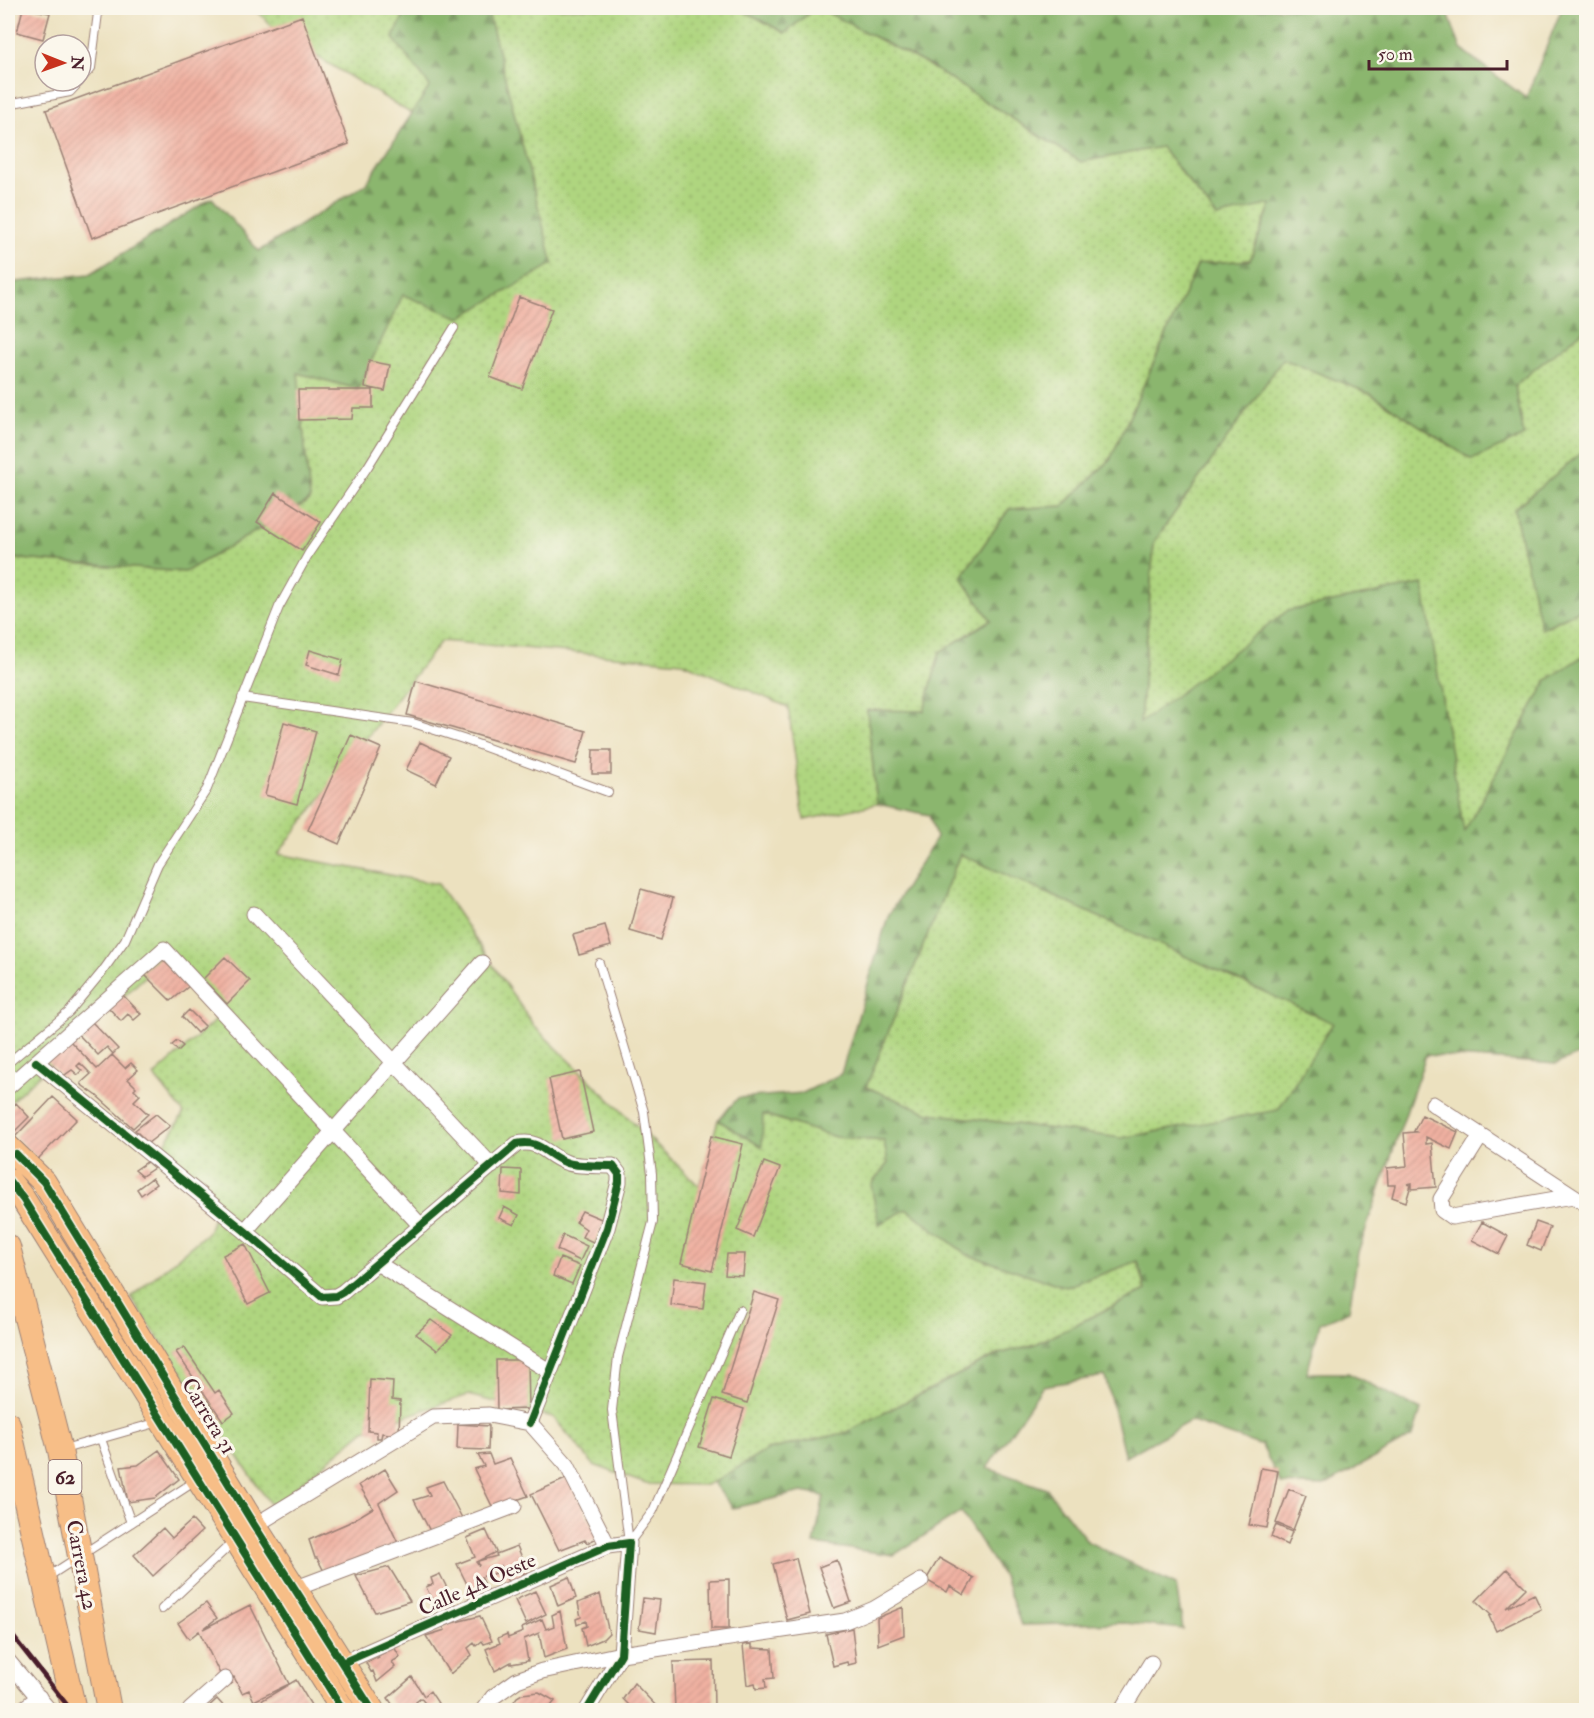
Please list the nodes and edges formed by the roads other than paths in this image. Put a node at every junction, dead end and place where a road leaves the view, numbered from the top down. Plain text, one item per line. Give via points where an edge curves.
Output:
1 (98, 13) dead end
2 (93, 52) edge
3 (65, 93) edge
4 (8, 104) edge
5 (454, 328) dead end
6 (242, 698) junction
7 (608, 792) dead end
8 (254, 914) dead end
9 (482, 963) dead end
10 (599, 963) dead end
11 (36, 1062) junction
12 (394, 1062) junction
13 (8, 1063) edge
14 (8, 1087) edge
15 (1433, 1104) dead end
16 (334, 1131) junction
17 (1480, 1137) junction
18 (8, 1147) edge
19 (492, 1166) junction
20 (8, 1180) edge
21 (1573, 1196) junction
22 (1587, 1204) edge
23 (422, 1226) junction
24 (245, 1231) junction
25 (8, 1247) edge
26 (377, 1263) junction
27 (740, 1310) dead end
28 (549, 1371) junction
29 (163, 1421) junction
30 (530, 1423) junction
31 (8, 1424) edge
32 (102, 1439) junction
33 (60, 1450) junction
34 (209, 1472) junction
35 (514, 1506) dead end
36 (131, 1523) junction
37 (245, 1532) junction
38 (628, 1543) junction
39 (608, 1546) junction
40 (80, 1558) junction
41 (44, 1580) junction
42 (921, 1581) dead end
43 (294, 1589) junction
44 (162, 1608) dead end
45 (621, 1654) junction
46 (8, 1662) edge
47 (342, 1663) junction
48 (1151, 1663) dead end
49 (225, 1679) dead end
50 (39, 1697) junction
51 (22, 1710) edge
52 (49, 1710) edge
53 (74, 1710) edge
54 (109, 1710) edge
55 (190, 1710) edge
56 (343, 1710) edge
57 (372, 1710) edge
58 (483, 1710) edge
59 (587, 1710) edge
60 (1122, 1710) edge

1 - 2 lane
3 - 4 lane
5 - 6 lane via 309,553 279,607
6 - 7 lane via 413,723
6 - 13 lane via 207,789 158,864 125,940 69,1012
8 - 12 street
9 - 12 street
10 - 38 lane via 644,1112 652,1173 653,1222 618,1357 612,1410
11 - 14 street
11 - 16 street via 164,949
11 - 24 street
12 - 16 street
12 - 19 street
15 - 17 street
16 - 23 street
16 - 24 street
17 - 21 street
17 - 21 street via 1441,1199 1442,1210 1452,1217
18 - 34 highway, Carrera 31 via 44,1182
19 - 23 street
19 - 28 street via 517,1144 528,1142 566,1163 613,1166 619,1174 607,1228
20 - 29 highway, Carrera 31
21 - 22 street
23 - 26 street
24 - 26 street via 322,1297 343,1293
25 - 33 highway, Carrera 42 / 62
26 - 28 street
27 - 38 lane via 653,1511
28 - 30 street
29 - 32 lane
29 - 34 highway, Carrera 31
30 - 37 street via 489,1415 434,1417
30 - 39 street via 567,1465
31 - 41 highway, Carrera 42 / 62
32 - 33 lane
32 - 36 lane
33 - 40 highway, Carrera 42 / 62
34 - 36 lane
34 - 37 highway, Carrera 31
35 - 43 street
36 - 40 lane
37 - 43 highway, Carrera 31
37 - 44 lane
37 - 56 highway, Carrera 31
38 - 39 street, Calle 4A Oeste
38 - 45 street
39 - 47 street, Calle 4A Oeste
40 - 41 lane
40 - 54 highway, Carrera 42 / 62
41 - 53 highway, Carrera 42 / 62
42 - 45 street via 845,1621
43 - 47 highway, Carrera 31
45 - 58 street via 517,1680 493,1697
45 - 59 street
46 - 50 street
47 - 57 highway, Carrera 31
48 - 60 street
49 - 55 street
50 - 51 street
50 - 52 street

